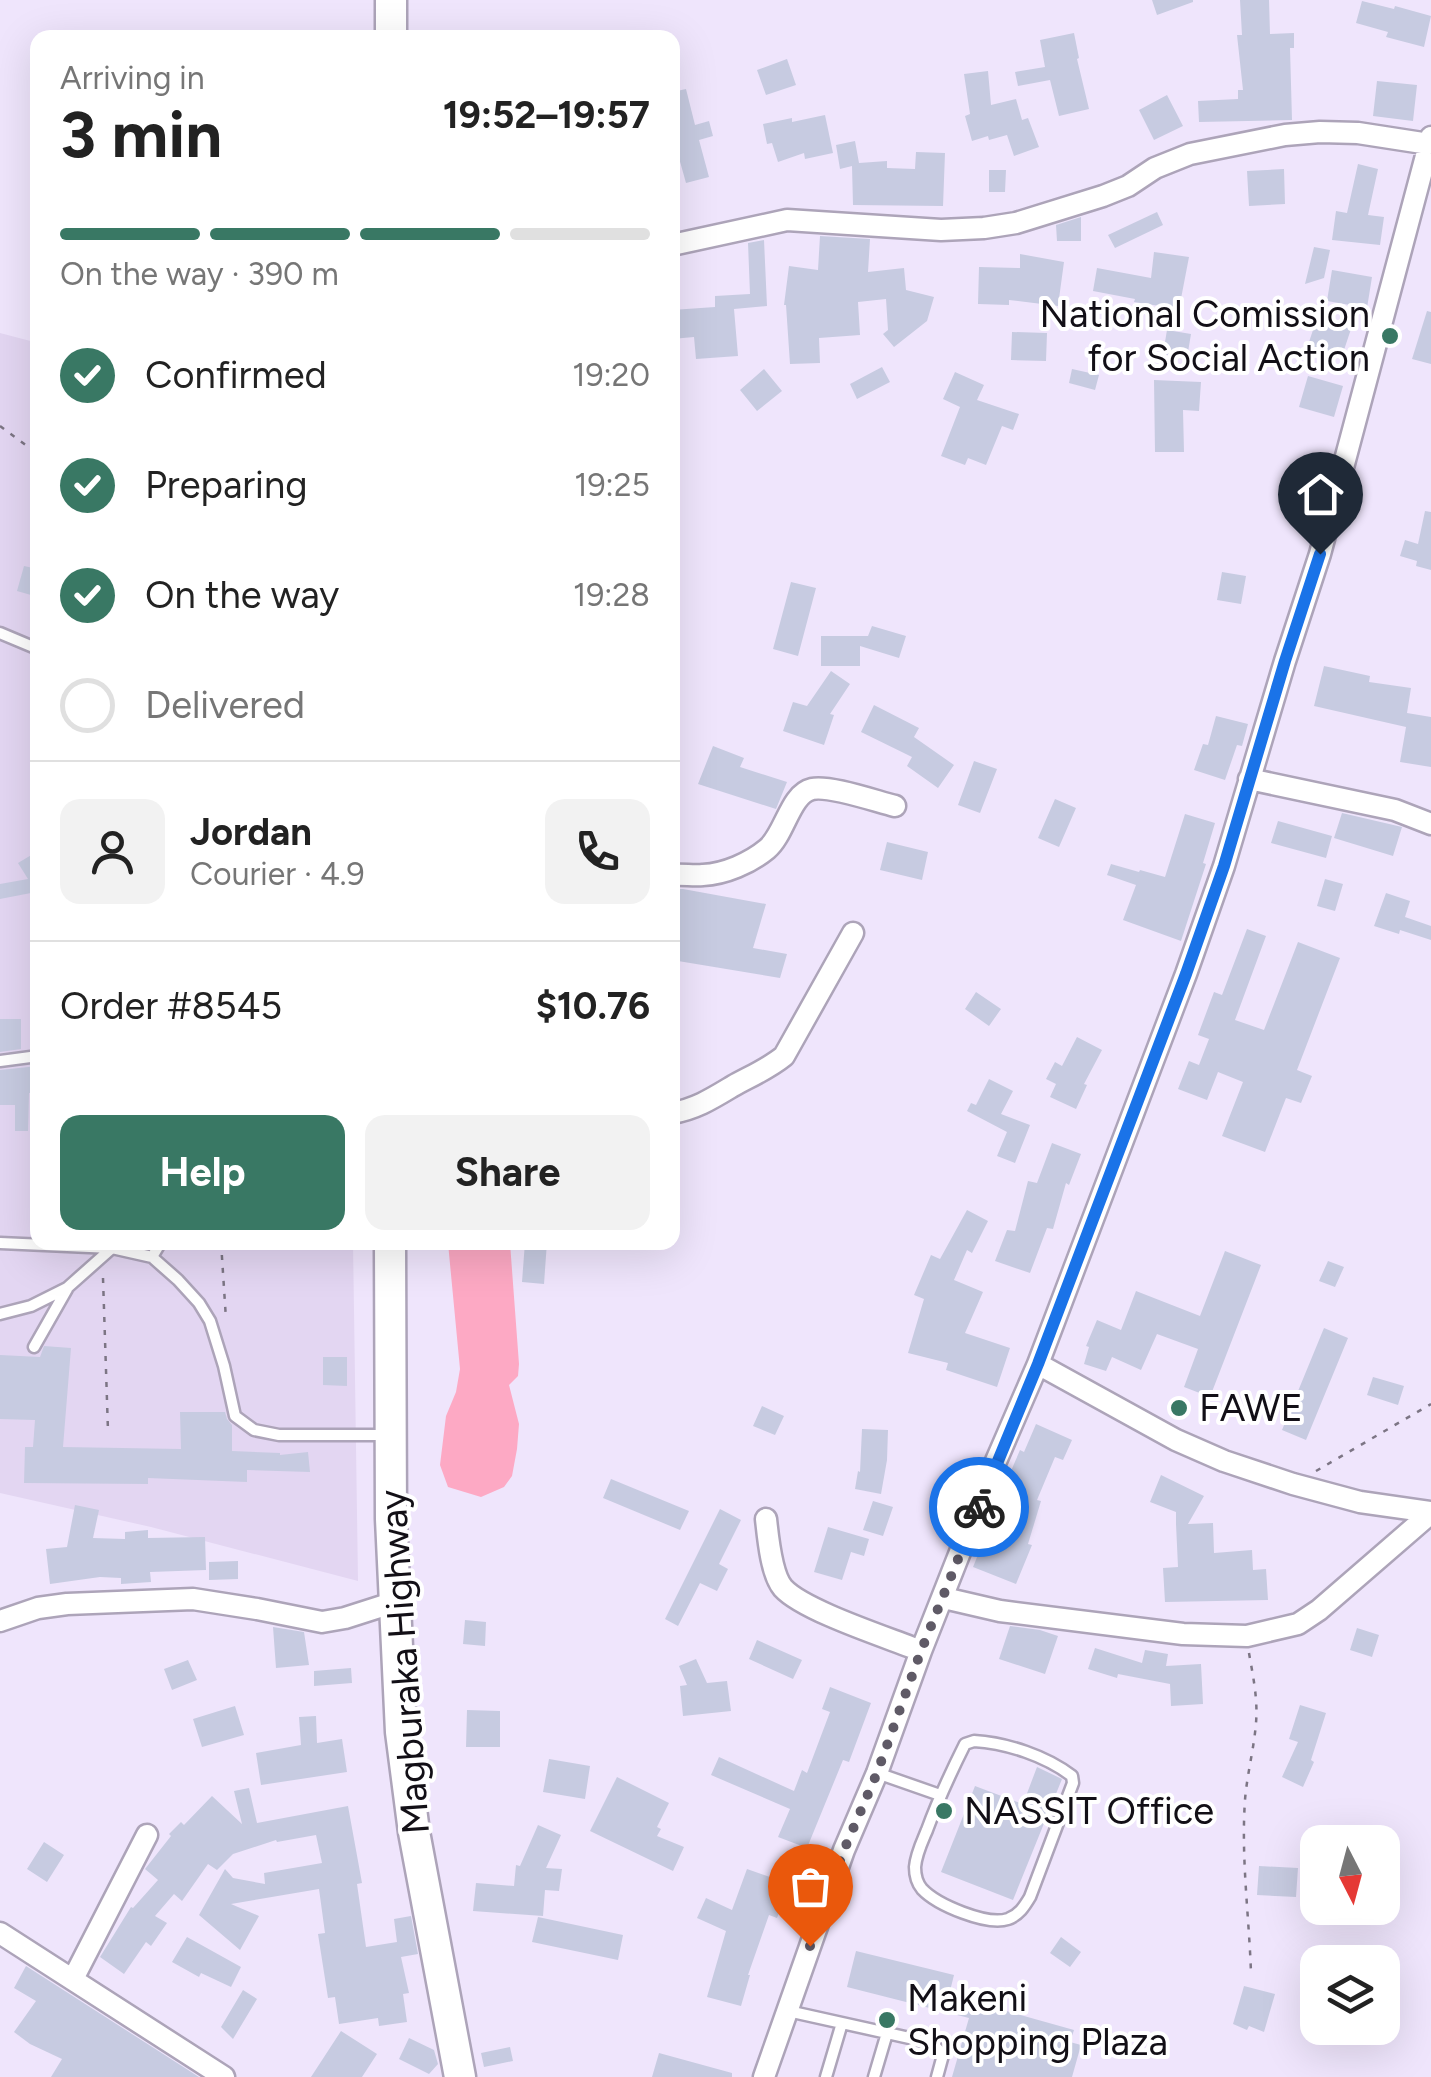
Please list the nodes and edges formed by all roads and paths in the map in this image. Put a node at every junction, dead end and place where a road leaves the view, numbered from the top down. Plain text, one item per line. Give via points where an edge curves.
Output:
1 (391, 0) edge
2 (390, 30) edge
3 (1430, 140) edge
4 (680, 243) edge
5 (0, 426) edge
6 (30, 448) edge
7 (0, 633) edge
8 (30, 646) edge
9 (1249, 779) junction
10 (894, 806) dead end
11 (1431, 824) edge
12 (680, 875) edge
13 (853, 932) dead end
14 (30, 1057) edge
15 (0, 1061) edge
16 (680, 1112) edge
17 (0, 1242) edge
18 (30, 1245) edge
19 (86, 1250) edge
20 (156, 1250) edge
21 (222, 1250) edge
22 (390, 1250) edge
23 (107, 1252) junction
24 (152, 1258) junction
25 (67, 1288) junction
26 (0, 1314) edge
27 (226, 1326) dead end
28 (34, 1347) dead end
29 (1038, 1364) junction
30 (1431, 1404) edge
31 (108, 1431) dead end
32 (390, 1434) junction
33 (1292, 1484) junction
34 (1431, 1512) edge
35 (766, 1519) dead end
36 (944, 1598) junction
37 (395, 1602) junction
38 (0, 1621) edge
39 (1246, 1636) junction
40 (921, 1651) junction
41 (877, 1773) junction
42 (940, 1795) junction
43 (147, 1835) dead end
44 (0, 1933) edge
45 (1251, 1973) dead end
46 (73, 1979) junction
47 (788, 2010) junction
48 (842, 2023) junction
49 (886, 2033) junction
50 (224, 2077) edge
51 (460, 2077) edge
52 (764, 2077) edge
53 (826, 2077) edge
54 (874, 2077) edge
55 (937, 2077) edge

1 - 2 main road
3 - 4 street via 1285,135 1190,154 1104,196 984,228 787,220
3 - 9 street via 1320,554
5 - 6 path
7 - 8 lane
9 - 11 street
9 - 29 street via 1186,974
10 - 12 street via 810,789 798,796 767,849 728,870
13 - 16 street via 784,1056
14 - 15 lane
17 - 18 lane
19 - 23 lane
20 - 24 lane
21 - 27 path
22 - 32 main road, Magburaka Highway
23 - 24 lane
23 - 25 lane
23 - 31 path
24 - 32 lane via 210,1320 235,1416 254,1430 279,1435
25 - 26 lane
25 - 28 lane
29 - 33 street via 1176,1440
29 - 36 street
30 - 33 path
32 - 37 main road, Magburaka Highway
33 - 34 street
34 - 39 street via 1319,1610 1298,1624
35 - 40 street via 782,1586 824,1613
36 - 39 street via 1000,1612
36 - 40 street
37 - 38 street via 322,1622 193,1600 67,1604
37 - 51 main road, Magburaka Highway via 414,1832
39 - 45 path via 1257,1694 1244,1835
40 - 41 street
41 - 42 lane
41 - 47 street
42 - 42 lane via 965,1744 974,1741 1030,1754 1072,1776 1030,1898 1009,1919 968,1916 917,1881 918,1853
43 - 46 street
44 - 46 street
46 - 50 street
47 - 48 lane
47 - 52 street
48 - 49 lane
48 - 53 lane
49 - 54 lane
49 - 55 lane via 932,2043 943,2055

